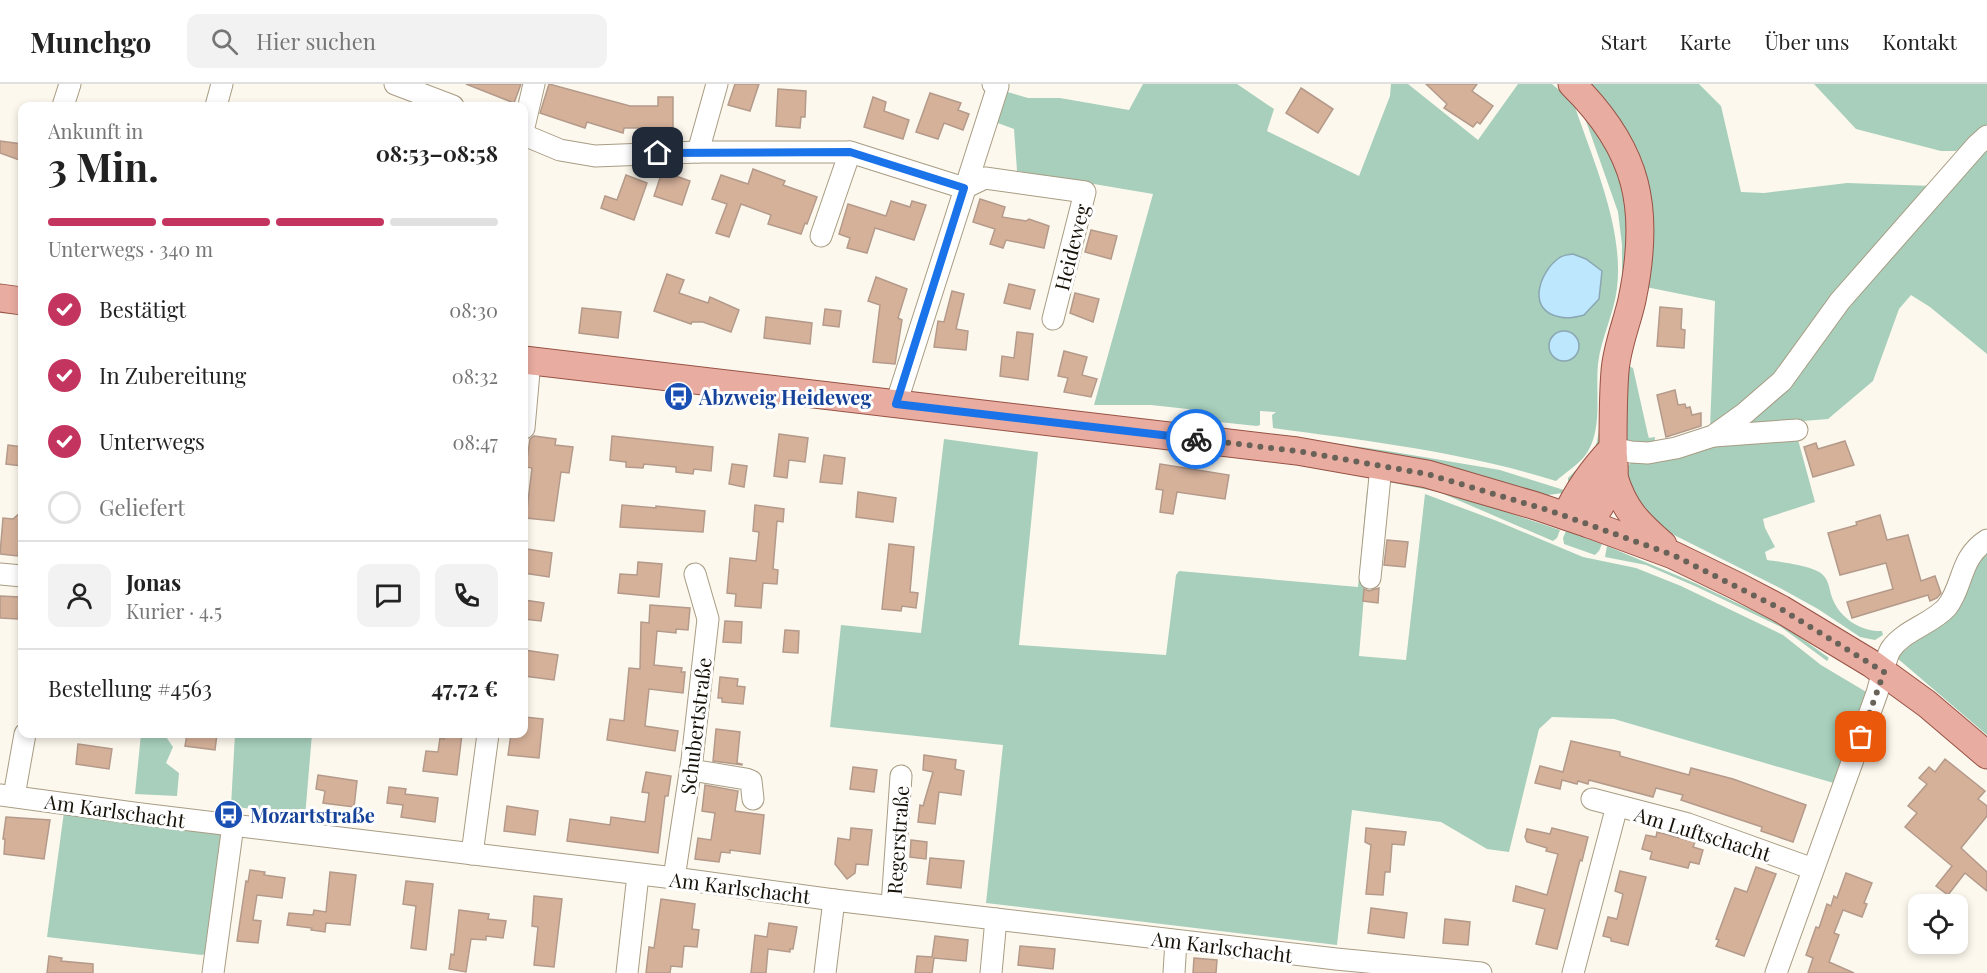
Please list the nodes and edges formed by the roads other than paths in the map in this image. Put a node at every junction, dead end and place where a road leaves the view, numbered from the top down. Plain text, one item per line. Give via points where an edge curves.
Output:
1 (70, 84) edge
2 (222, 84) edge
3 (395, 84) edge
4 (534, 84) edge
5 (717, 84) edge
6 (993, 84) edge
7 (1572, 84) edge
8 (64, 102) edge
9 (217, 102) edge
10 (442, 102) edge
11 (528, 110) edge
12 (1987, 136) edge
13 (528, 137) edge
14 (698, 152) junction
15 (850, 152) junction
16 (964, 188) junction
17 (821, 236) dead end
18 (0, 298) edge
19 (18, 300) edge
20 (1053, 319) dead end
21 (528, 360) edge
22 (896, 404) junction
23 (1797, 430) dead end
24 (1713, 436) junction
25 (1613, 448) junction
26 (1381, 466) junction
27 (1614, 477) junction
28 (1578, 520) junction
29 (1987, 540) edge
30 (1673, 555) junction
31 (0, 574) edge
32 (695, 574) dead end
33 (18, 576) edge
34 (1370, 578) dead end
35 (1884, 672) junction
36 (24, 738) edge
37 (487, 738) edge
38 (1987, 754) edge
39 (691, 770) junction
40 (901, 776) dead end
41 (7, 796) edge
42 (753, 799) dead end
43 (1592, 799) dead end
44 (1617, 806) junction
45 (233, 825) junction
46 (472, 854) junction
47 (1814, 868) junction
48 (638, 875) junction
49 (674, 878) junction
50 (834, 900) junction
51 (892, 905) junction
52 (996, 919) junction
53 (1176, 941) junction
54 (1336, 966) edge
55 (213, 973) edge
56 (627, 973) edge
57 (825, 973) edge
58 (991, 973) edge
59 (1174, 973) edge
60 (1481, 973) edge
61 (1573, 973) edge
62 (1776, 973) edge

1 - 8 street
2 - 9 street
3 - 10 street
4 - 11 street
5 - 14 street
6 - 16 street via 998,86
7 - 25 main road via 1607,123 1622,148 1635,181 1641,216 1640,254 1615,370
12 - 24 street via 1840,301 1782,381
13 - 14 street via 560,150 595,156
14 - 15 street
15 - 16 street
15 - 17 street
16 - 20 street, Heideweg via 985,178 1085,192
16 - 22 street
18 - 19 main road
21 - 22 main road
22 - 26 main road via 1297,451
23 - 24 street
24 - 25 street via 1648,453
25 - 27 main road
25 - 28 main road via 1577,491
26 - 28 main road via 1427,474
26 - 34 street
27 - 28 main road
27 - 30 main road via 1627,510
28 - 30 main road
29 - 35 street via 1969,558 1946,608 1890,649
30 - 35 main road via 1781,609
31 - 33 street
32 - 39 street, Schubertstraße via 708,619
35 - 38 main road
35 - 47 street
36 - 41 street
37 - 46 street
39 - 42 street via 751,781
39 - 49 street, Schubertstraße
40 - 51 street, Regerstraße
41 - 45 street, Am Karlschacht
43 - 44 street, Am Luftschacht
44 - 47 street, Am Luftschacht via 1688,824
44 - 61 street
45 - 46 street, Am Karlschacht
45 - 55 street
46 - 48 street, Am Karlschacht
47 - 62 street
48 - 49 street, Am Karlschacht
48 - 56 street
49 - 50 street, Am Karlschacht
50 - 51 street, Am Karlschacht
50 - 57 street
51 - 52 street, Am Karlschacht
52 - 53 street, Am Karlschacht
52 - 58 street
53 - 54 street, Am Karlschacht
53 - 59 street
54 - 60 street, Am Karlschacht

